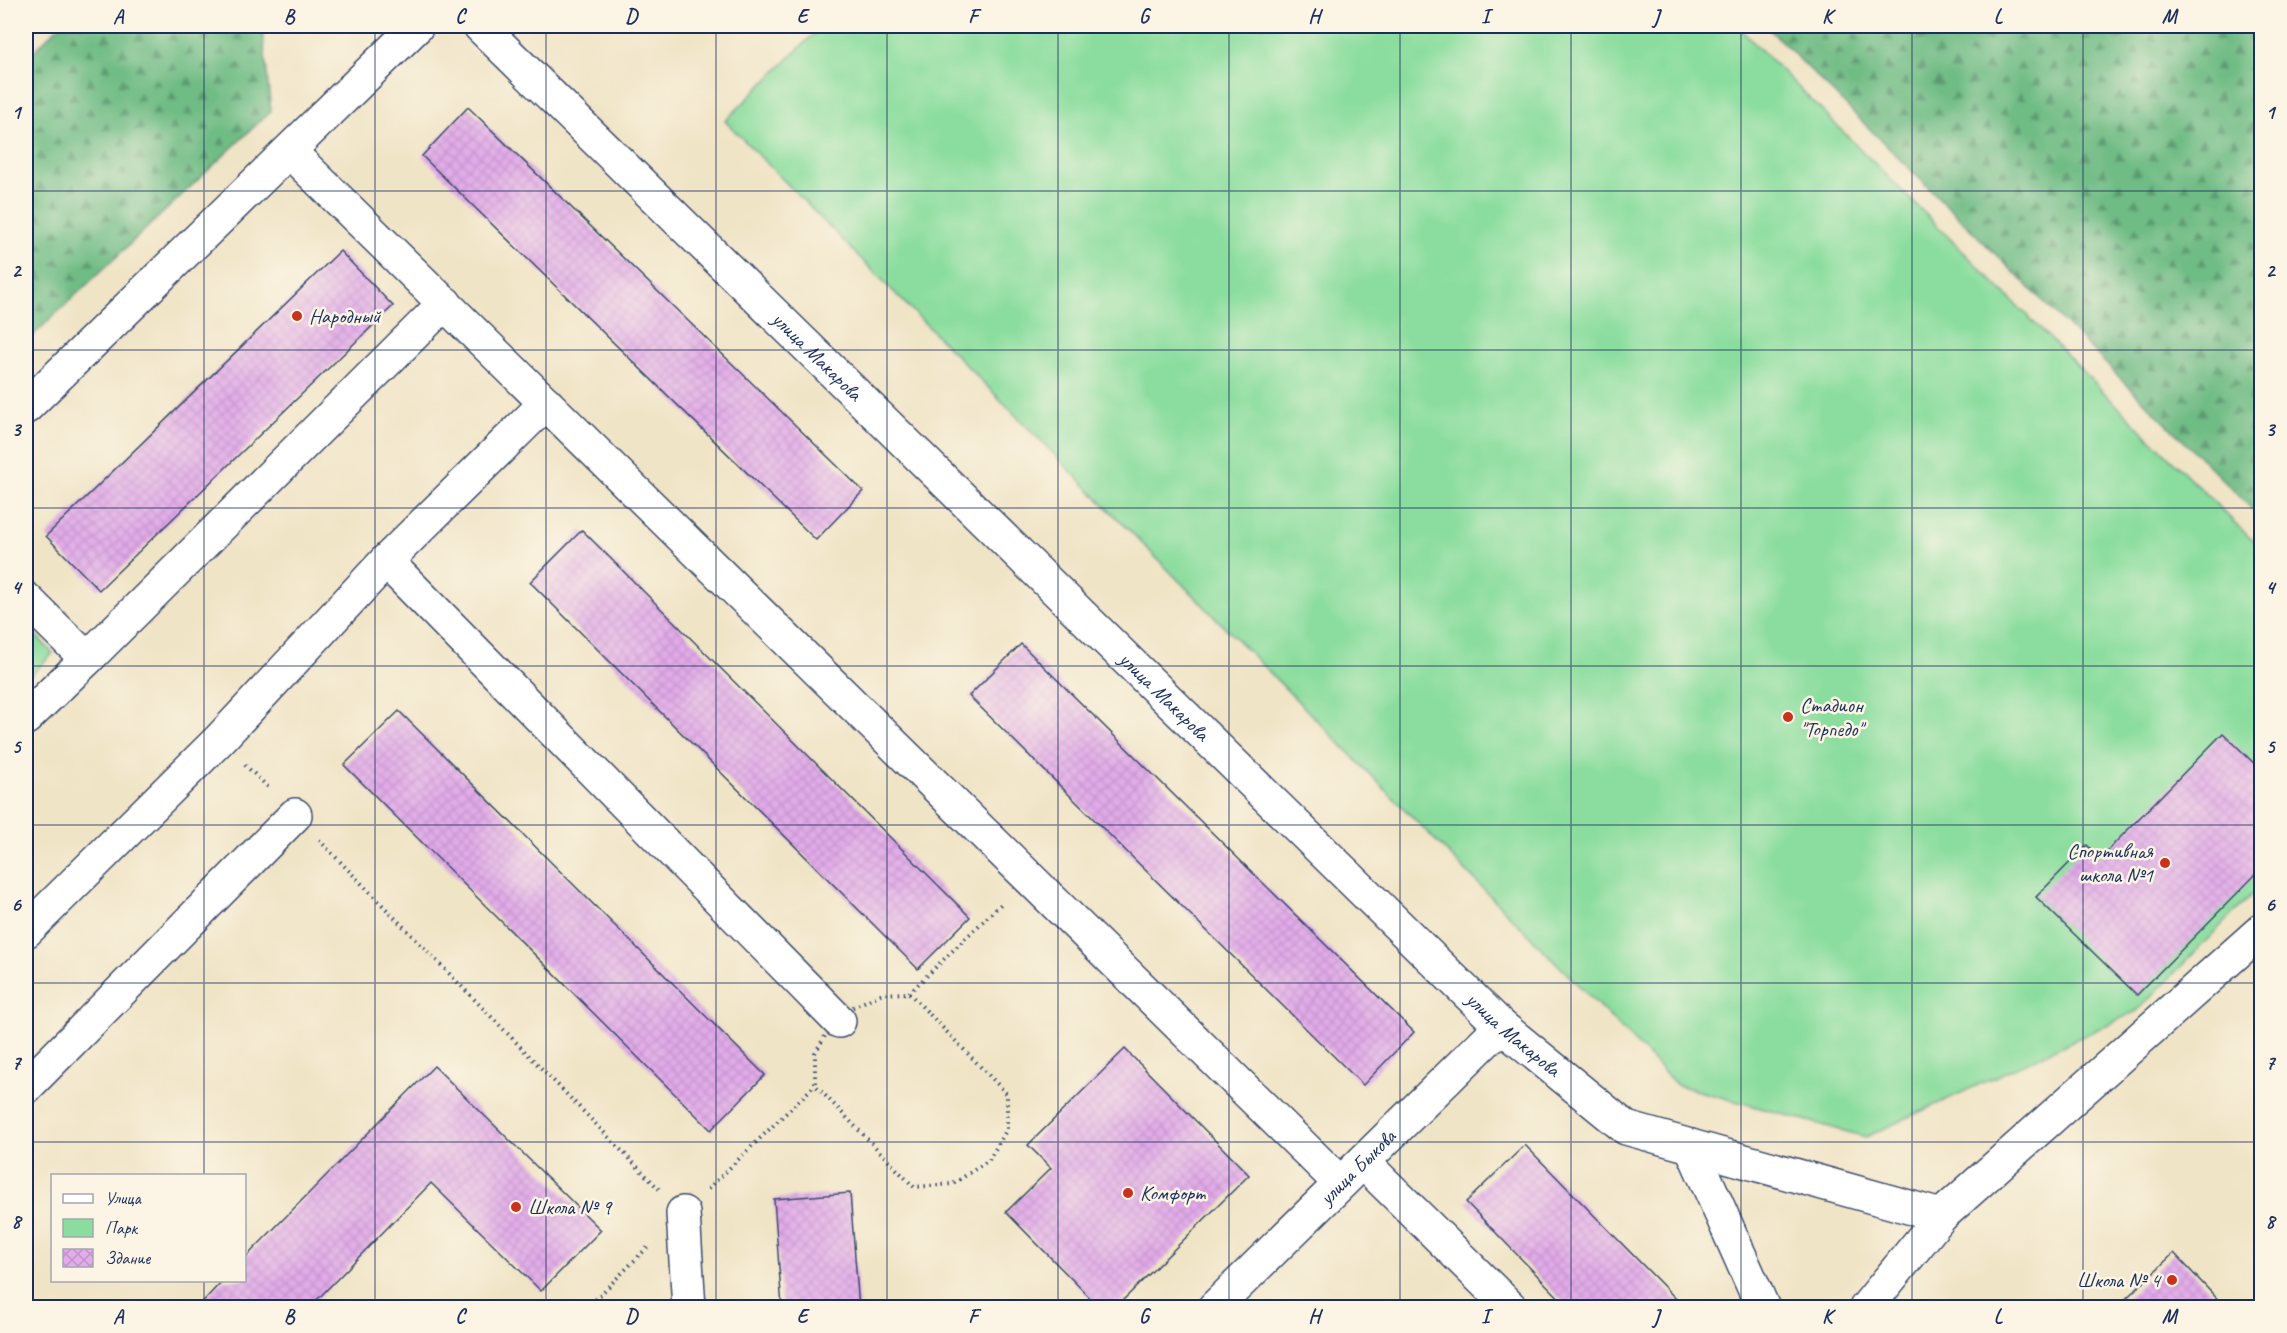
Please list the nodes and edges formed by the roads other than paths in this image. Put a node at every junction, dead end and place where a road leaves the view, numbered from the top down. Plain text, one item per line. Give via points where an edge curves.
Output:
1 (417, 26) edge
2 (480, 26) edge
3 (289, 151) junction
4 (445, 303) junction
5 (546, 403) junction
6 (26, 408) edge
7 (386, 561) junction
8 (26, 599) edge
9 (87, 658) junction
10 (26, 718) edge
11 (295, 815) road end
12 (2262, 930) edge
13 (26, 931) edge
14 (838, 1021) road end
15 (1501, 1026) junction
16 (26, 1087) edge
17 (1691, 1146) junction
18 (1351, 1172) junction
19 (682, 1213) road end
20 (1941, 1216) junction
21 (688, 1308) edge
22 (1214, 1308) edge
23 (1511, 1308) edge
24 (1763, 1308) edge
25 (1866, 1308) edge

1 - 3 street
2 - 15 street, улица Макарова
3 - 4 street
3 - 6 street
4 - 5 street
4 - 9 street
5 - 7 street
5 - 18 street via 1028,877
7 - 13 street via 220,739
7 - 14 street
8 - 9 street
9 - 10 street
11 - 16 street
12 - 20 street
15 - 17 street, улица Макарова via 1626,1128
15 - 18 street, улица Быкова
17 - 20 street, улица Макарова
17 - 24 street
18 - 22 street, улица Быкова
18 - 23 street
19 - 21 street
20 - 25 street

